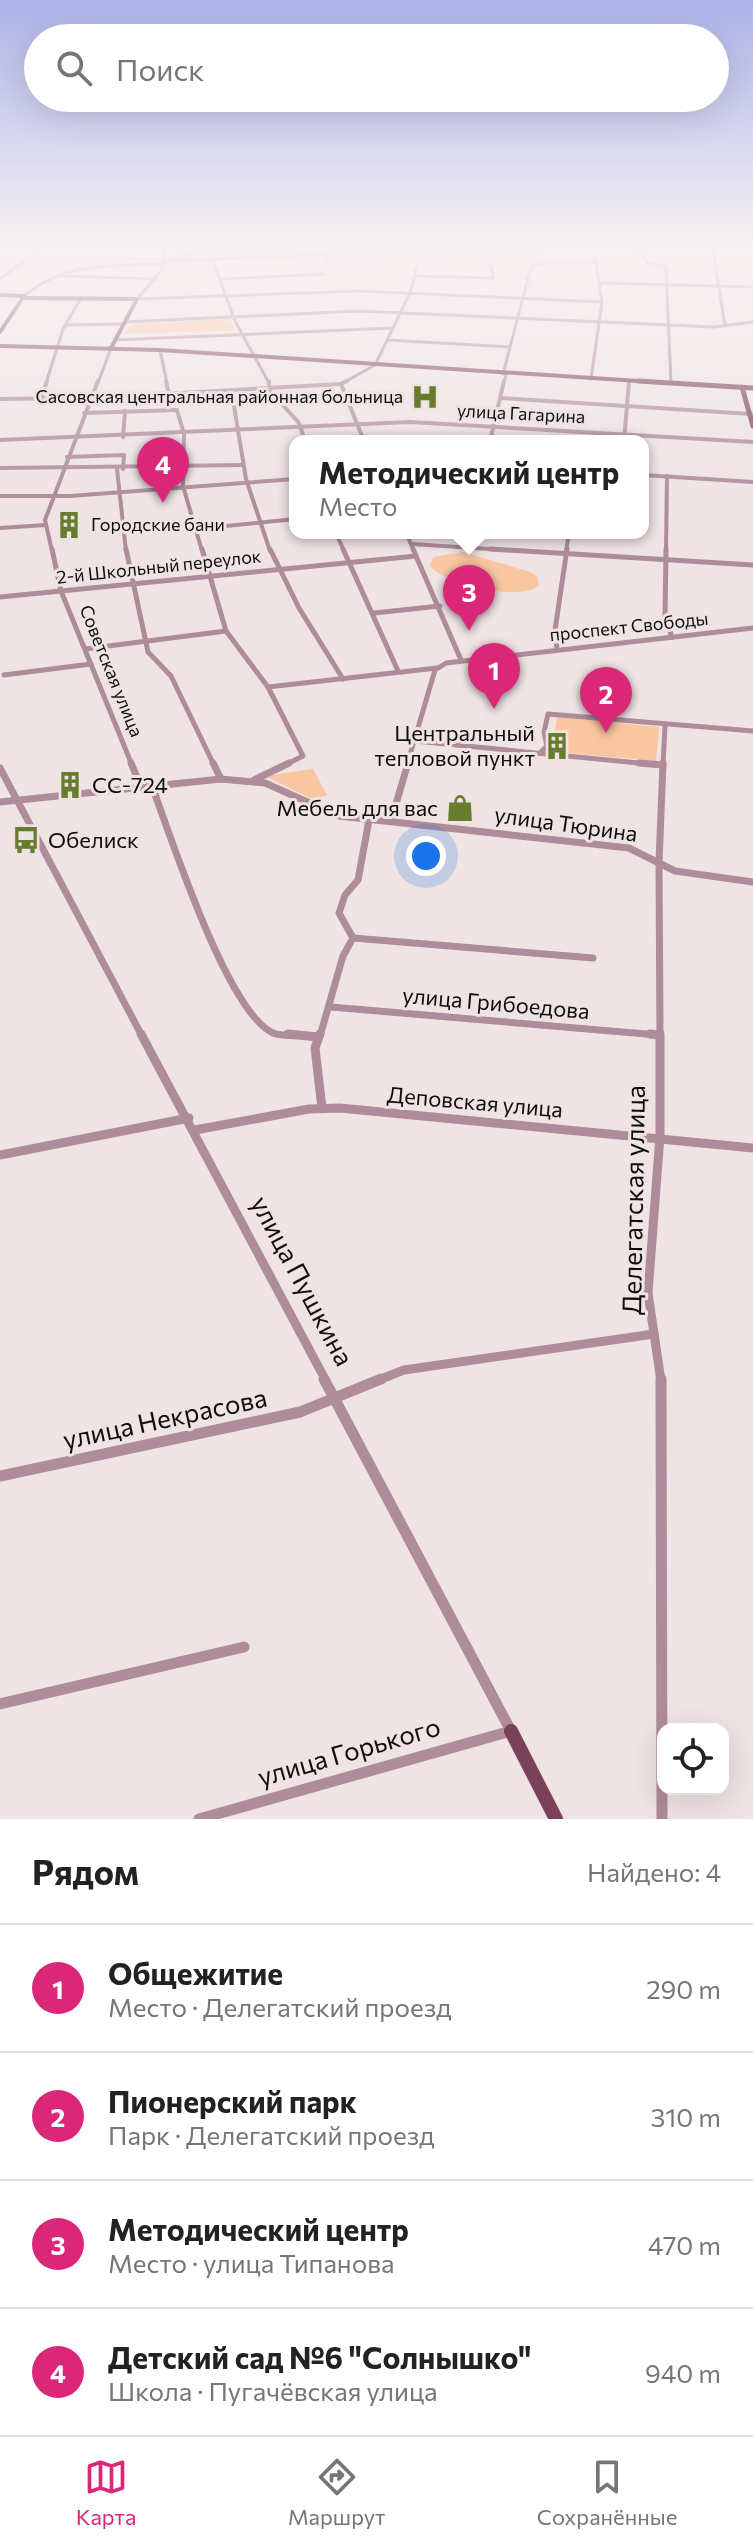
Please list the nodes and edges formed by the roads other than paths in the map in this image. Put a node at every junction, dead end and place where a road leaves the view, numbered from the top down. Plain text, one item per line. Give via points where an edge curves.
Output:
1 (63, 334) edge
2 (118, 334) edge
3 (283, 334) edge
4 (391, 334) edge
5 (514, 334) edge
6 (599, 334) edge
7 (668, 334) edge
8 (244, 336) junction
9 (114, 340) junction
10 (388, 340) junction
11 (0, 346) edge
12 (60, 346) junction
13 (510, 347) junction
14 (111, 348) junction
15 (160, 350) junction
16 (259, 357) junction
17 (375, 365) junction
18 (505, 374) junction
19 (591, 379) junction
20 (629, 381) junction
21 (671, 383) junction
22 (341, 384) junction
23 (742, 387) junction
24 (753, 388) edge
25 (269, 389) junction
26 (169, 394) junction
27 (90, 398) junction
28 (501, 398) junction
29 (0, 399) edge
30 (41, 399) junction
31 (234, 406) dead end
32 (627, 406) junction
33 (125, 411) junction
34 (84, 413) junction
35 (751, 414) junction
36 (356, 425) junction
37 (492, 426) junction
38 (753, 426) edge
39 (303, 428) junction
40 (241, 431) junction
41 (184, 434) junction
42 (625, 434) junction
43 (304, 435) edge
44 (361, 435) edge
45 (491, 435) edge
46 (641, 435) edge
47 (649, 436) edge
48 (123, 437) junction
49 (73, 439) junction
50 (0, 440) edge
51 (753, 442) edge
52 (67, 457) junction
53 (243, 465) junction
54 (0, 468) edge
55 (182, 468) junction
56 (63, 469) junction
57 (120, 469) junction
58 (649, 475) edge
59 (667, 476) junction
60 (289, 480) edge
61 (753, 482) edge
62 (247, 483) junction
63 (183, 486) junction
64 (119, 492) junction
65 (0, 496) edge
66 (52, 496) junction
67 (289, 520) edge
68 (260, 522) junction
69 (46, 525) junction
70 (226, 526) dead end
71 (0, 528) edge
72 (339, 539) edge
73 (409, 539) edge
74 (462, 539) edge
75 (568, 539) edge
76 (411, 544) junction
77 (461, 545) junction
78 (566, 552) junction
79 (416, 556) junction
80 (669, 559) junction
81 (350, 563) junction
82 (753, 565) edge
83 (279, 570) junction
84 (208, 577) junction
85 (135, 584) junction
86 (61, 591) junction
87 (0, 597) edge
88 (440, 606) junction
89 (374, 613) junction
90 (753, 628) edge
91 (226, 631) junction
92 (672, 637) junction
93 (145, 641) junction
94 (85, 649) junction
95 (557, 650) junction
96 (461, 660) junction
97 (91, 664) junction
98 (437, 668) junction
99 (398, 671) junction
100 (4, 675) dead end
101 (343, 679) junction
102 (268, 687) junction
103 (665, 726) junction
104 (753, 731) edge
105 (415, 741) junction
106 (540, 753) junction
107 (663, 765) junction
108 (0, 768) edge
109 (221, 779) junction
110 (254, 780) junction
111 (152, 786) junction
112 (141, 787) junction
113 (15, 800) junction
114 (0, 802) edge
115 (369, 820) junction
116 (391, 821) junction
117 (659, 862) junction
118 (753, 882) edge
119 (353, 938) junction
120 (593, 958) dead end
121 (331, 1007) junction
122 (658, 1035) junction
123 (318, 1037) junction
124 (322, 1108) junction
125 (189, 1118) junction
126 (195, 1130) junction
127 (660, 1136) junction
128 (753, 1148) edge
129 (0, 1155) edge
130 (654, 1334) junction
131 (337, 1399) junction
132 (0, 1476) edge
133 (244, 1647) dead end
134 (0, 1704) edge
135 (511, 1731) junction
136 (199, 1819) edge
137 (556, 1819) edge
138 (564, 1819) edge
139 (662, 1819) edge

1 - 12 street
2 - 9 main road, Советская улица
3 - 8 street
4 - 10 street
5 - 13 street
6 - 19 street
7 - 21 street
8 - 9 street
8 - 16 street
9 - 14 main road, Советская улица
10 - 13 street
10 - 17 street
11 - 12 main road
12 - 14 main road
12 - 30 street
13 - 18 street
14 - 15 main road
14 - 27 street, Советская улица
15 - 16 main road
15 - 26 street
16 - 17 main road
16 - 25 street
17 - 18 main road
17 - 22 street
18 - 19 main road
18 - 28 street
19 - 20 main road
20 - 21 main road
20 - 32 street
21 - 23 main road
22 - 25 street
22 - 36 street
23 - 24 main road
23 - 35 main road
25 - 26 street
25 - 39 street via 282,410
26 - 27 street
27 - 30 street
27 - 34 street, Советская улица
28 - 32 street
28 - 37 street
29 - 30 street
31 - 40 street
32 - 35 street
32 - 42 street
33 - 34 street
33 - 41 street via 177,409
33 - 48 street
34 - 49 street, Советская улица
35 - 38 main road
36 - 37 street, улица Гагарина
36 - 39 street, улица Гагарина
36 - 44 street
37 - 42 street, улица Гагарина
37 - 45 street
39 - 40 street, улица Гагарина
39 - 43 street
40 - 41 street, улица Гагарина
40 - 53 street
41 - 48 street, улица Гагарина
41 - 55 street
42 - 46 street, улица Гагарина
47 - 51 street, улица Гагарина
48 - 49 street, улица Гагарина
49 - 50 street, улица Гагарина
49 - 52 street, Советская улица
52 - 56 street, Советская улица
52 - 57 street via 124,455
53 - 55 street
53 - 62 street
54 - 56 street
55 - 57 street
55 - 63 street
56 - 57 street
56 - 66 street, Советская улица
57 - 64 street
58 - 59 street
59 - 61 street
59 - 80 street
60 - 62 street
62 - 63 street
62 - 68 street
63 - 64 street
63 - 84 street
64 - 66 street
64 - 85 street
65 - 66 street
66 - 69 street, Советская улица
67 - 68 street
68 - 70 street
68 - 83 street
69 - 71 street
69 - 86 street, Советская улица
72 - 81 street
73 - 76 street
74 - 77 street
75 - 78 street
76 - 77 street
76 - 79 street
77 - 78 street
78 - 80 street
78 - 95 street
79 - 81 street, 2-й Школьный переулок
79 - 88 street
80 - 82 street
80 - 92 street via 665,617
81 - 83 street, 2-й Школьный переулок
81 - 89 street
83 - 84 street, 2-й Школьный переулок
83 - 101 street via 305,623
84 - 85 street, 2-й Школьный переулок
84 - 91 street
85 - 86 street, 2-й Школьный переулок
85 - 93 street
86 - 87 street, 2-й Школьный переулок
86 - 94 street, Советская улица
88 - 89 street
88 - 96 street
89 - 99 street
90 - 92 street, проспект Свободы
91 - 93 street
91 - 102 street
92 - 95 street, проспект Свободы
93 - 94 street
93 - 109 street via 149,655 168,672 187,704
94 - 97 street, Советская улица
95 - 96 street, проспект Свободы
96 - 98 street, проспект Свободы
97 - 100 street
97 - 112 street, Советская улица
98 - 99 street
98 - 105 street
99 - 101 street
101 - 102 street
102 - 110 street via 303,756
103 - 104 street
103 - 106 street via 548,714 547,746
103 - 107 street, Делегатская улица
105 - 106 street
105 - 116 street
106 - 107 street
107 - 117 street, Делегатская улица
108 - 113 street, улица Пушкина
109 - 110 street
109 - 111 street
110 - 115 street, улица Тюрина via 329,814
111 - 112 street
111 - 123 street via 198,910 239,999 273,1033
112 - 113 street
113 - 114 street
113 - 125 street, улица Пушкина
115 - 116 street, улица Тюрина
115 - 119 street via 358,880 339,913
116 - 117 street, улица Тюрина via 629,848
117 - 118 street, улица Тюрина via 680,872
117 - 122 street, Делегатская улица
119 - 120 street
119 - 121 street via 343,956
121 - 122 street, улица Грибоедова
121 - 123 street
122 - 127 street, Делегатская улица
123 - 124 street
124 - 126 street, Деповская улица
124 - 127 street, Деповская улица
125 - 126 street, улица Пушкина
125 - 129 street
126 - 131 street, улица Пушкина
127 - 128 street, Деповская улица
127 - 130 street, Делегатская улица via 649,1280
130 - 131 street, улица Некрасова via 404,1370
130 - 139 street, Делегатская улица via 661,1376
131 - 132 street, улица Некрасова via 236,1428
131 - 135 street, улица Пушкина
133 - 134 street
135 - 136 street, улица Горького
135 - 137 main road, улица Пушкина
137 - 138 main road

